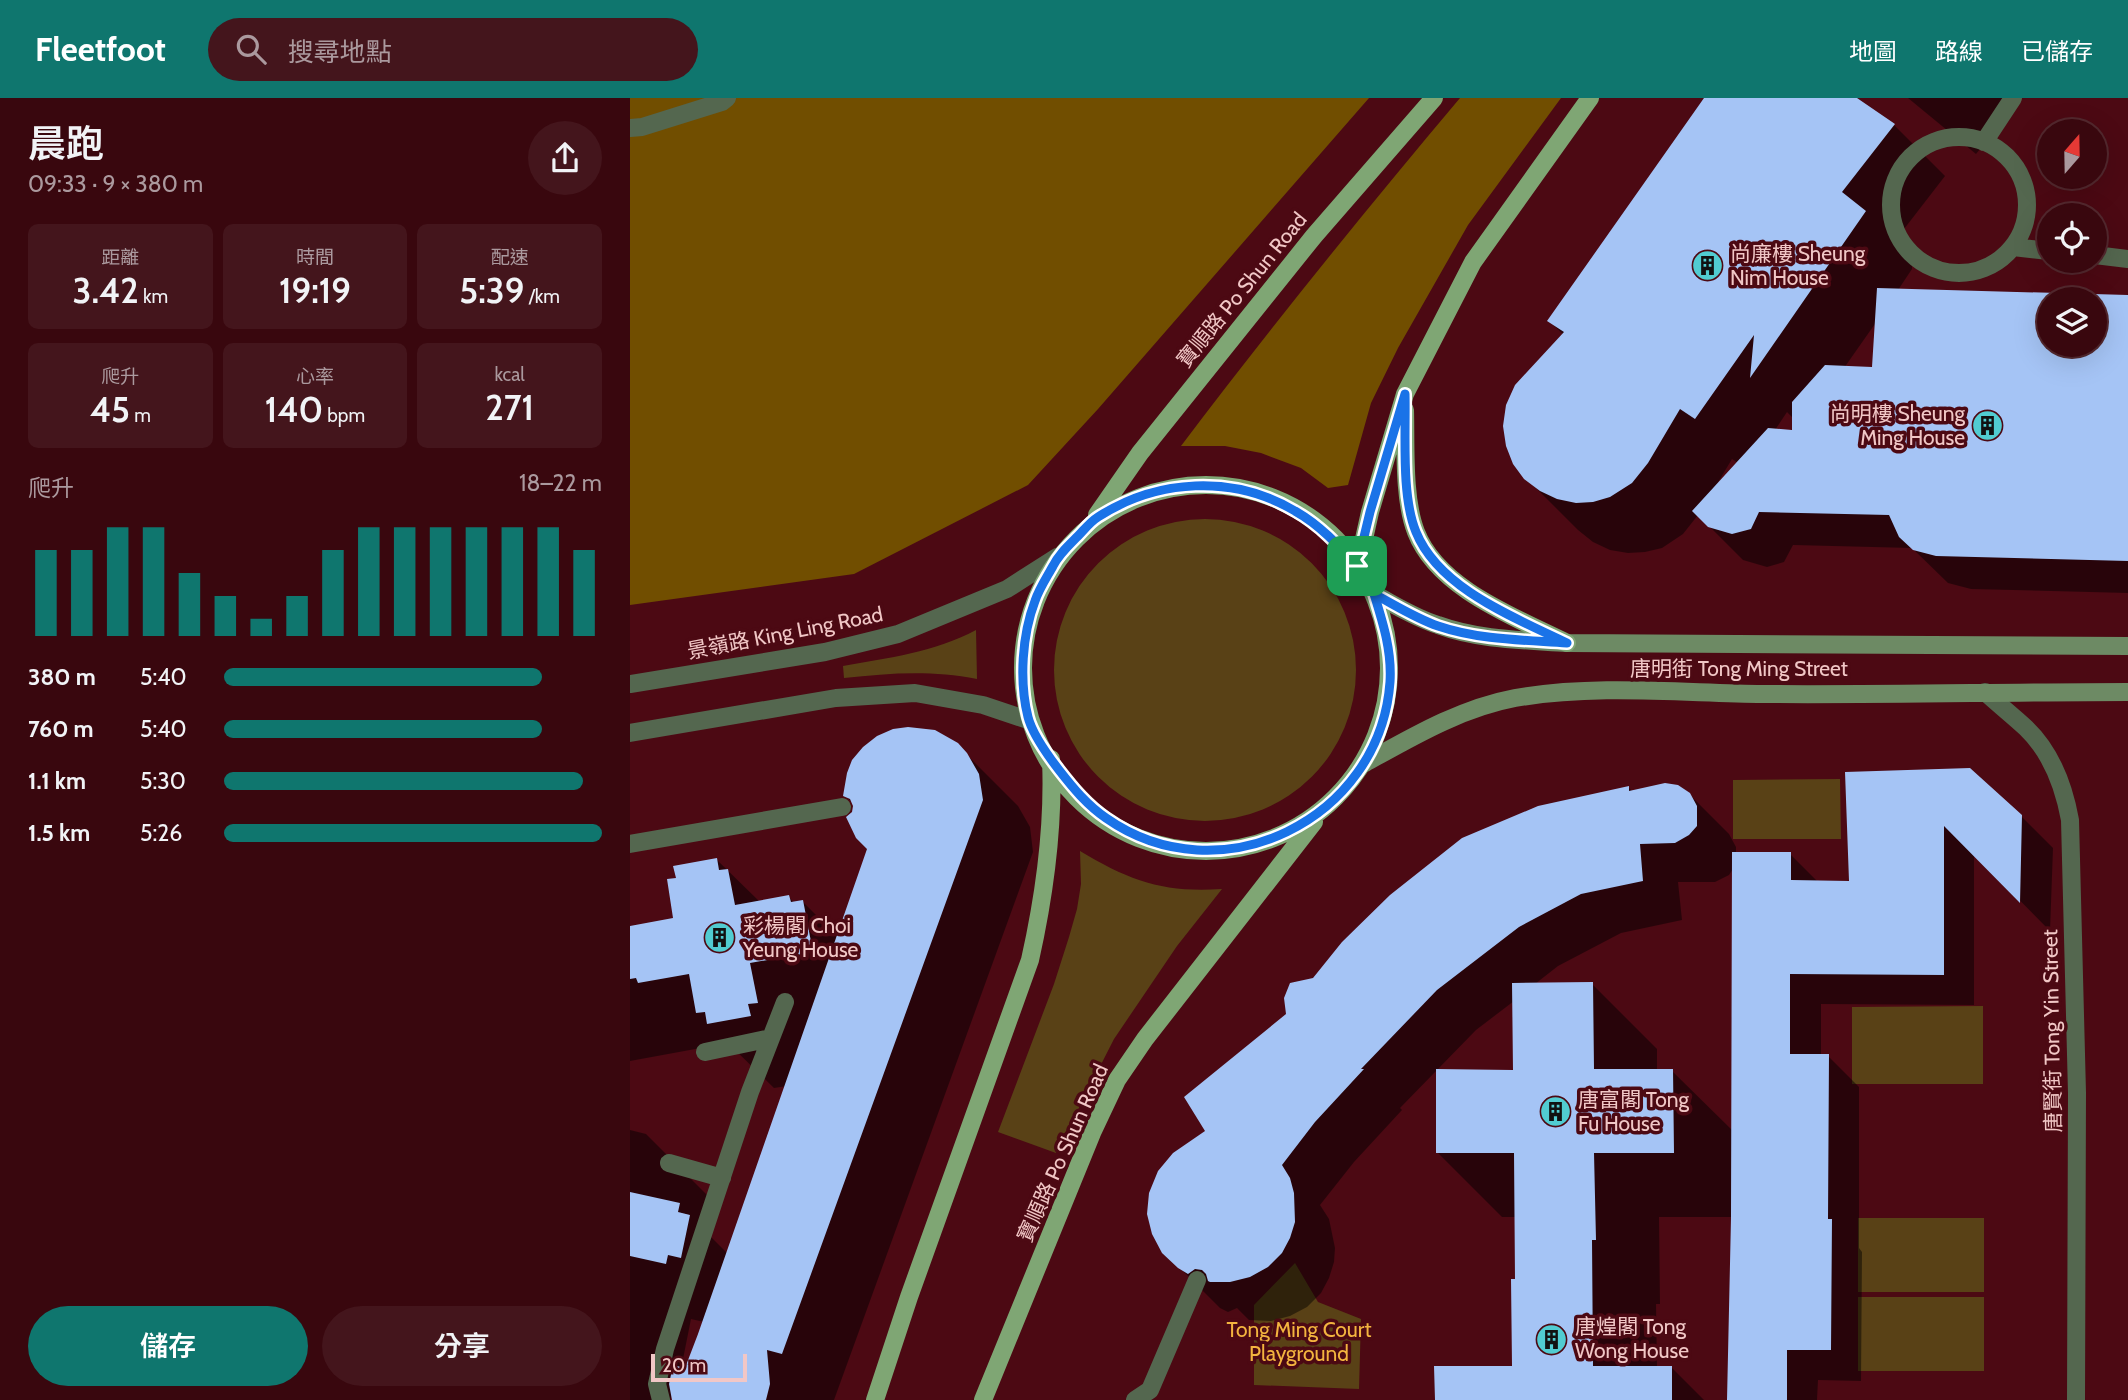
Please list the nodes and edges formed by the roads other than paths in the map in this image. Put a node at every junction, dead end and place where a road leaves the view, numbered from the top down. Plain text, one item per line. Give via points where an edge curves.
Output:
1 (727, 98) edge
2 (1434, 98) edge
3 (1590, 98) edge
4 (2013, 98) edge
5 (630, 128) edge
6 (1984, 142) junction
7 (2013, 247) junction
8 (2037, 250) edge
9 (2107, 257) edge
10 (2128, 259) edge
11 (1405, 394) junction
12 (1096, 518) junction
13 (1057, 557) junction
14 (1357, 566) junction
15 (1374, 594) junction
16 (1567, 643) junction
17 (2128, 646) edge
18 (630, 684) edge
19 (1985, 692) junction
20 (2128, 692) edge
21 (1028, 720) junction
22 (630, 733) edge
23 (1051, 759) junction
24 (1365, 763) junction
25 (842, 807) dead end
26 (1323, 811) junction
27 (630, 844) edge
28 (785, 1002) dead end
29 (771, 1038) junction
30 (705, 1052) dead end
31 (669, 1163) dead end
32 (722, 1178) junction
33 (1197, 1280) dead end
34 (661, 1400) edge
35 (875, 1400) edge
36 (983, 1400) edge
37 (1135, 1400) edge
38 (2076, 1400) edge

1 - 5 street
2 - 12 main road, 寶順路 Po Shun Road via 1314,236 1140,453
3 - 11 main road via 1473,262
4 - 6 street
6 - 7 street via 2016,169 2024,188 2027,209
6 - 7 street via 1947,139 1913,155 1893,188 1894,228 1918,260 1937,270 1978,271
7 - 8 street
9 - 10 street
11 - 14 main road
11 - 16 main road via 1411,515 1429,554 1461,587
12 - 13 main road
12 - 14 main road via 1135,498 1170,488 1202,484 1232,488 1293,509 1319,526
13 - 18 street, 景嶺路 King Ling Road via 1007,589 898,634 825,652
13 - 21 main road via 1035,601 1026,634 1023,668
14 - 15 main road
15 - 16 main road, 唐明街 Tong Ming Street via 1452,630 1491,638
15 - 24 main road via 1388,639 1390,682 1382,724
16 - 17 main road, 唐明街 Tong Ming Street
19 - 20 main road, 唐明街 Tong Ming Street
19 - 24 main road, 唐明街 Tong Ming Street via 1558,693 1483,707 1418,733
19 - 38 street, 唐賢街 Tong Yin Street via 2028,730 2045,752 2059,778 2070,820 2077,1093
21 - 22 street via 983,705 915,693 836,698
21 - 23 main road
23 - 26 main road via 1080,798 1106,819 1167,846 1200,850 1265,842
23 - 35 main road via 1048,855 1030,960
24 - 26 main road
25 - 27 street
26 - 36 main road, 寶順路 Po Shun Road via 1117,1080
28 - 29 street
29 - 30 street
29 - 32 street
31 - 32 street
32 - 34 street via 665,1349 657,1384
33 - 37 street via 1150,1390

